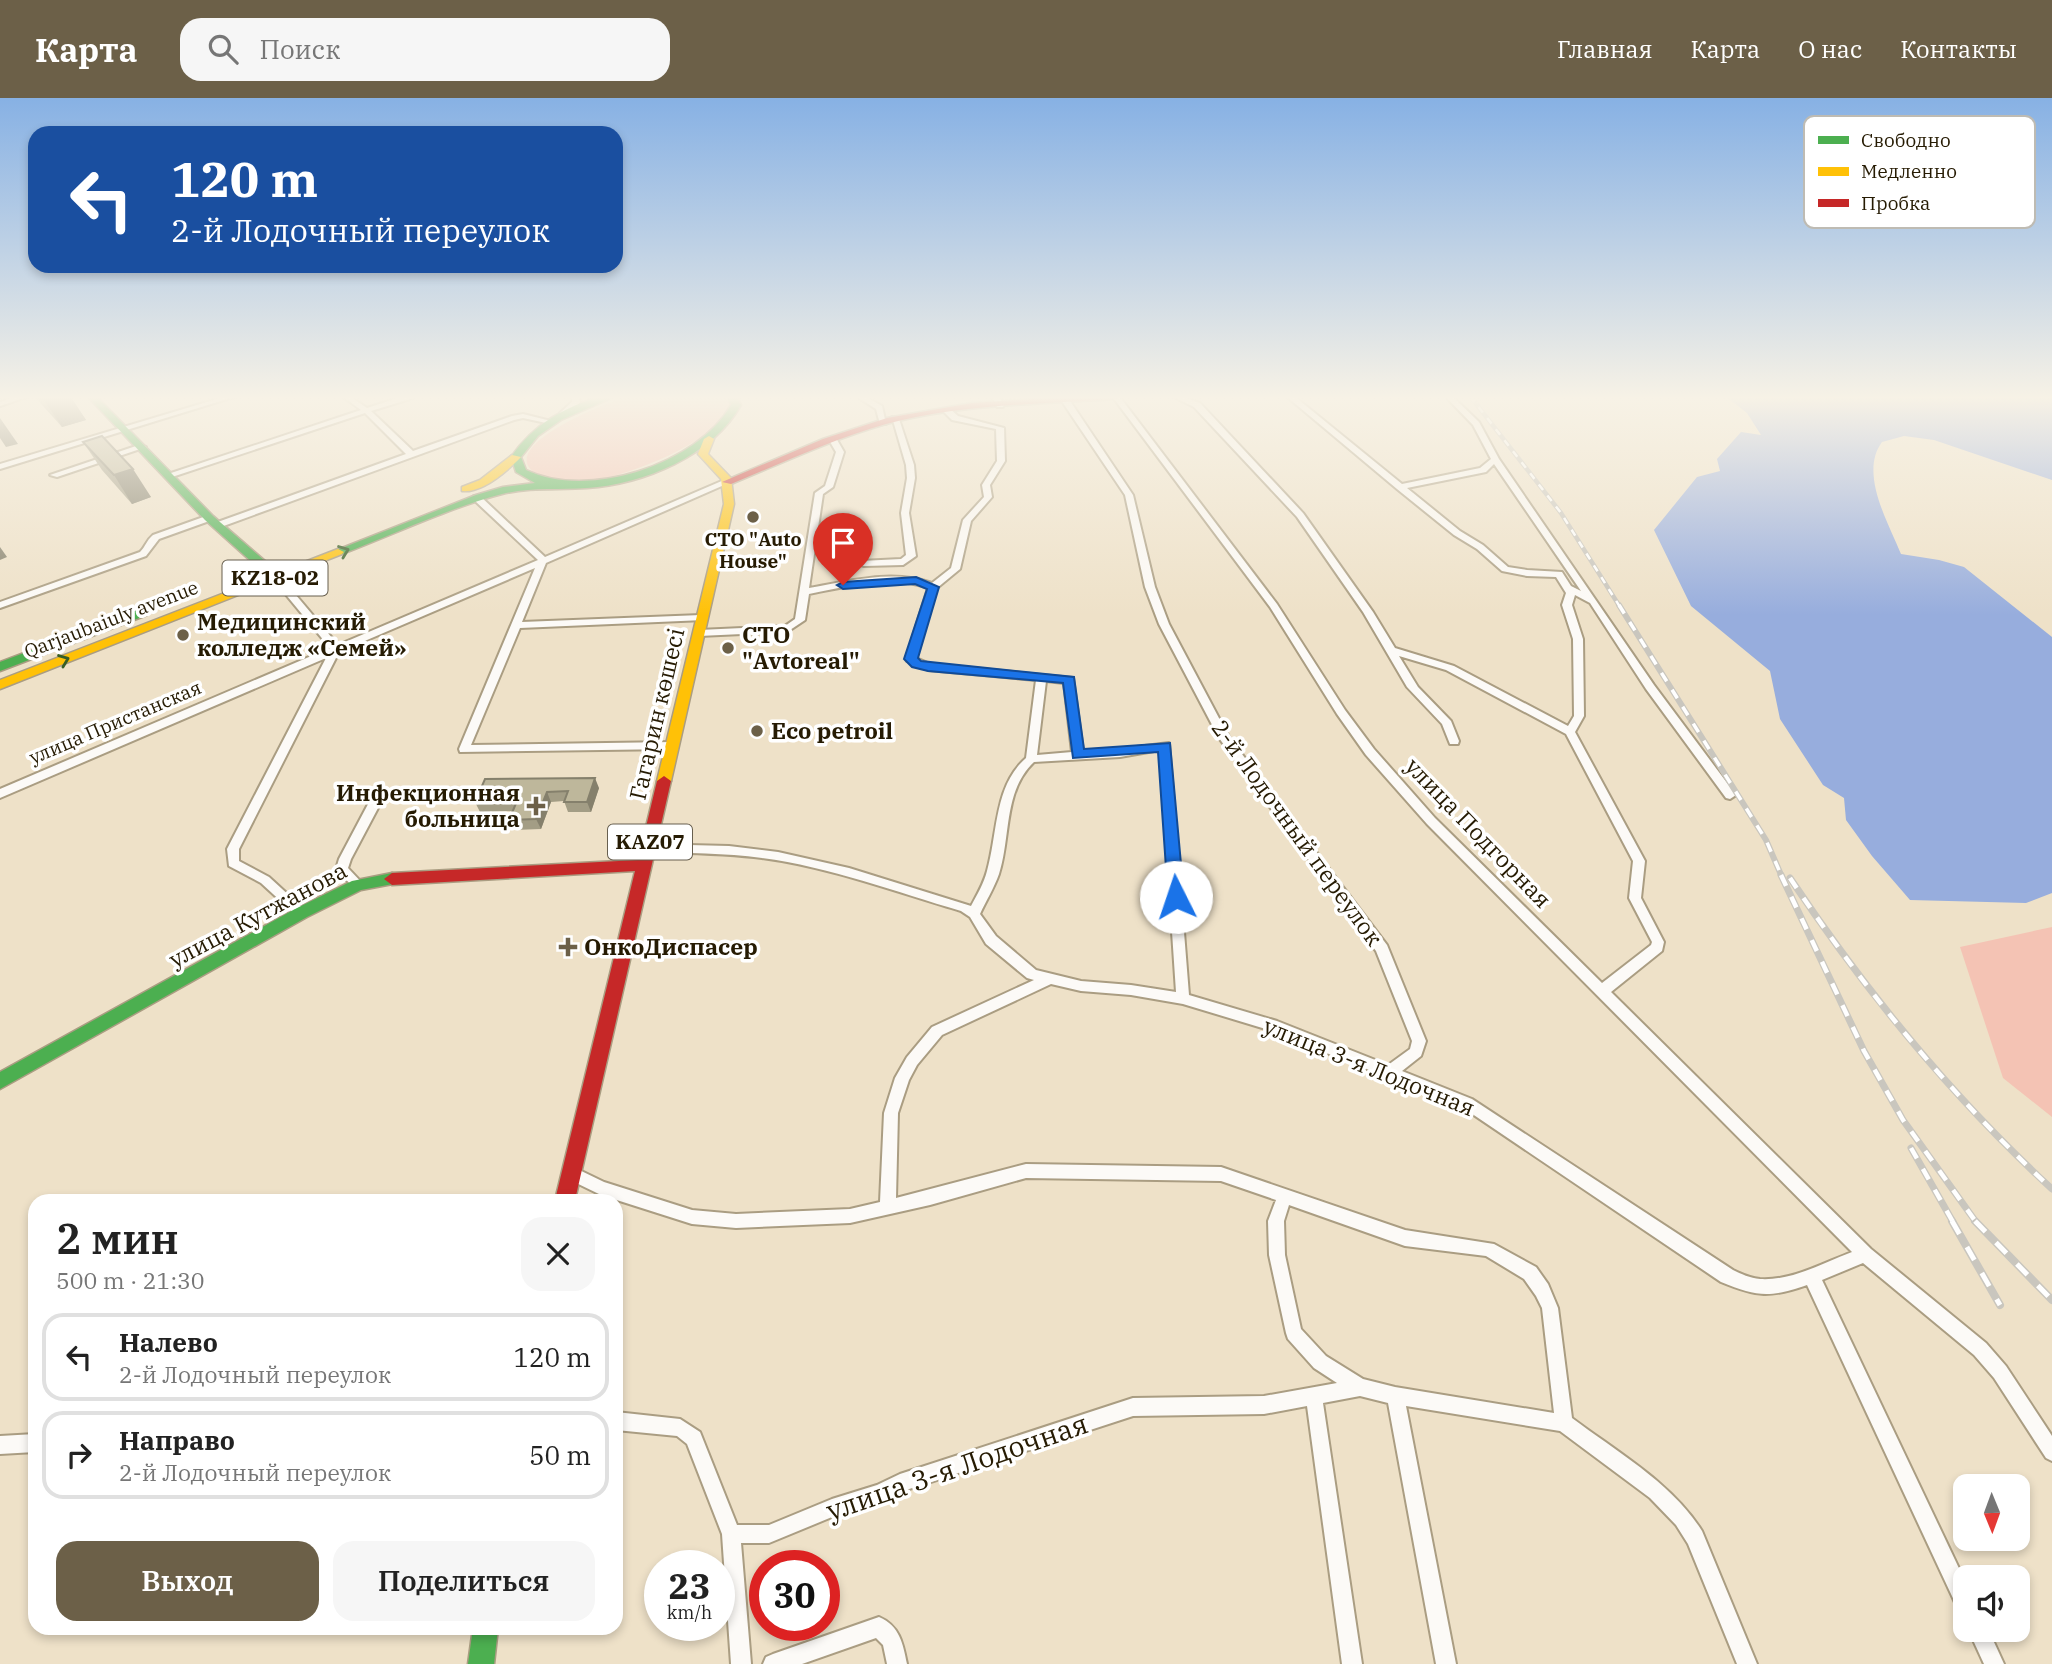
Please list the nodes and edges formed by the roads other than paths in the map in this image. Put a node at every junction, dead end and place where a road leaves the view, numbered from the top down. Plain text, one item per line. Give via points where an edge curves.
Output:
1 (73, 469) edge
2 (163, 469) edge
3 (187, 469) edge
4 (367, 469) edge
5 (501, 469) edge
6 (519, 469) edge
7 (647, 469) edge
8 (657, 469) edge
9 (704, 469) edge
10 (720, 469) edge
11 (760, 469) edge
12 (833, 469) edge
13 (910, 469) edge
14 (996, 469) edge
15 (1112, 469) edge
16 (1171, 469) edge
17 (1257, 469) edge
18 (1379, 469) edge
19 (1484, 469) edge
20 (1502, 469) edge
21 (54, 475) dead end
22 (169, 475) junction
23 (631, 476) junction
24 (727, 482) junction
25 (554, 484) junction
26 (1401, 487) junction
27 (477, 498) junction
28 (214, 522) junction
29 (543, 560) junction
30 (864, 563) dead end
31 (262, 567) junction
32 (276, 577) junction
33 (933, 587) junction
34 (1569, 588) junction
35 (804, 592) junction
36 (1594, 601) junction
37 (0, 605) edge
38 (517, 625) junction
39 (700, 626) junction
40 (336, 649) junction
41 (1391, 650) junction
42 (0, 667) edge
43 (1041, 677) junction
44 (0, 685) edge
45 (1570, 732) junction
46 (1454, 741) dead end
47 (672, 746) junction
48 (1078, 755) junction
49 (1031, 759) junction
50 (382, 791) dead end
51 (0, 794) edge
52 (1730, 795) dead end
53 (649, 848) junction
54 (645, 865) junction
55 (358, 886) junction
56 (301, 913) junction
57 (974, 914) junction
58 (1047, 980) junction
59 (1602, 991) junction
60 (1183, 999) junction
61 (1390, 1072) junction
62 (0, 1081) edge
63 (571, 1172) junction
64 (566, 1194) edge
65 (600, 1194) edge
66 (1284, 1196) junction
67 (623, 1200) edge
68 (888, 1208) junction
69 (1865, 1254) junction
70 (1811, 1275) junction
71 (1360, 1387) junction
72 (1395, 1396) junction
73 (1314, 1397) junction
74 (623, 1422) edge
75 (1564, 1423) junction
76 (28, 1444) edge
77 (0, 1446) edge
78 (2052, 1452) edge
79 (731, 1534) junction
80 (1953, 1577) edge
81 (485, 1635) edge
82 (1984, 1642) edge
83 (481, 1664) edge
84 (741, 1664) edge
85 (773, 1664) edge
86 (897, 1664) edge
87 (1352, 1664) edge
88 (1446, 1664) edge
89 (1746, 1664) edge
90 (1994, 1664) edge

1 - 21 street
2 - 22 main road
3 - 22 street
4 - 28 street
5 - 31 main road, Qarjaubaiuly avenue / KZ18-02 via 484,482
6 - 25 main road via 528,477
7 - 23 main road
8 - 23 main road
9 - 24 main road
10 - 24 main road
11 - 24 main road, улица Пристанская
12 - 35 street via 828,486 819,493
13 - 30 street via 905,513 911,556 902,562
14 - 33 street via 986,485 988,497 967,520 955,569
15 - 61 street, 2-й Лодочный переулок via 1129,495 1150,587 1164,624 1223,738 1382,949 1419,1041 1416,1052
16 - 59 street, улица Подгорная via 1274,607 1370,752 1431,821
17 - 41 street via 1300,515
18 - 26 street
19 - 26 street
20 - 36 street
22 - 28 main road
23 - 25 main road, Qarjaubaiuly avenue
24 - 29 street, улица Пристанская
24 - 39 main road, Гагарин көшесі / KAZ07 via 729,504
25 - 27 main road, Qarjaubaiuly avenue / KZ18-02
26 - 34 street via 1506,569 1559,574
27 - 29 street
32 -> 27 main road, Qarjaubaiuly avenue / KZ18-02
28 - 31 main road
28 - 37 street via 156,537 143,554
29 - 38 street
29 - 40 street, улица Пристанская
31 - 32 main road
31 - 42 main road, Qarjaubaiuly avenue / KZ18-02
32 - 40 street
44 -> 32 main road, Qarjaubaiuly avenue / KZ18-02
33 - 35 street via 916,580
33 - 43 street via 911,659 928,667
34 - 36 street
34 - 45 street via 1567,605 1578,639 1580,694 1579,716
35 - 39 street via 800,620 793,627
36 - 52 street via 1650,687
38 - 39 street
38 - 47 street via 464,749
39 - 47 main road, Гагарин көшесі / KAZ07
40 - 51 street, улица Пристанская
40 - 56 street via 231,857
41 - 45 street via 1450,668
41 - 46 street via 1414,690 1442,714
43 - 48 street via 1069,680
43 - 49 street
45 - 59 street via 1639,861 1635,898 1658,942
47 - 53 main road, Гагарин көшесі / KAZ07
48 - 49 street
48 - 60 street via 1165,746
49 - 57 street via 1010,786 993,873
50 - 55 street via 342,869
53 - 54 main road, Гагарин көшесі / KAZ07
53 - 57 street via 775,856 819,865
54 - 55 main road, улица Кутжанова via 387,878
54 - 63 main road, Гагарин көшесі / KAZ07
55 - 56 main road, улица Кутжанова
56 - 62 main road, улица Кутжанова
57 - 58 street, улица 3-я Лодочная via 991,940 1017,965
58 - 60 street, улица 3-я Лодочная
58 - 68 street via 937,1031 912,1061 891,1113
59 - 69 street, улица Подгорная
60 - 61 street, улица 3-я Лодочная via 1272,1026
61 - 70 street, улица 3-я Лодочная via 1467,1103 1727,1276 1759,1287
63 - 64 main road, Гагарин көшесі / KAZ07
63 - 65 street
66 - 68 street via 1220,1174 1026,1171
66 - 71 street, улица 3-я Лодочная via 1276,1221 1278,1255 1294,1333 1320,1362
66 - 75 street via 1405,1238 1488,1249 1530,1273 1550,1308
67 - 68 street via 692,1217 736,1221 850,1216
69 - 70 street, улица 3-я Лодочная
69 - 78 street, улица Подгорная via 1980,1349
70 - 80 street
71 - 72 street, улица 3-я Лодочная
71 - 73 street, улица 3-я Лодочная
72 - 75 street, улица 3-я Лодочная
72 - 88 street
73 - 79 street, улица 3-я Лодочная via 1264,1405 1133,1407 900,1483 769,1534
73 - 87 street
74 - 79 street via 680,1428 694,1438
75 - 89 street, улица 3-я Лодочная via 1683,1518
76 - 77 street
79 - 84 street
81 - 83 main road
82 - 90 street
85 - 86 street via 879,1627 892,1640

